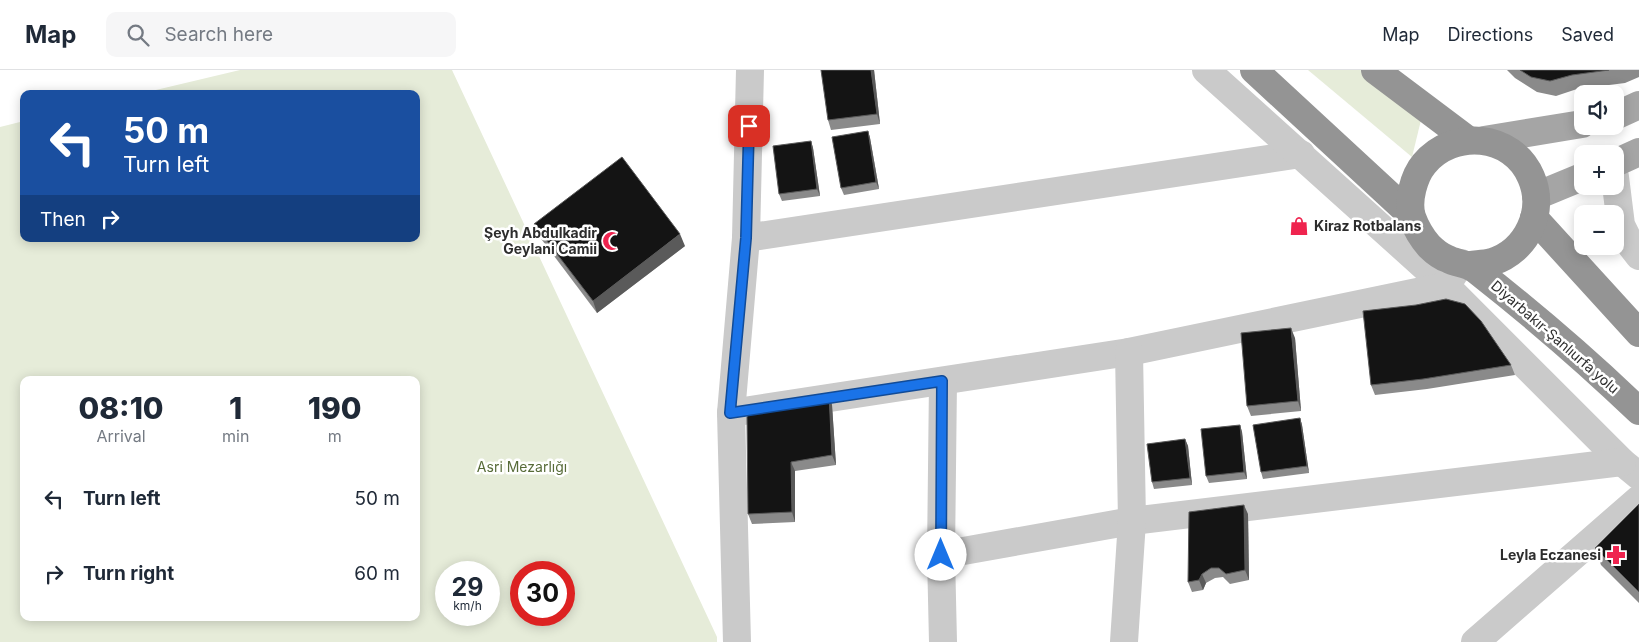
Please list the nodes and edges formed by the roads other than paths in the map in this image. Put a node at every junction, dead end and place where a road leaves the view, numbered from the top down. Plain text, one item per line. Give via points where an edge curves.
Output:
1 (750, 70) edge
2 (1206, 70) edge
3 (1254, 70) edge
4 (1375, 70) edge
5 (1639, 105) edge
6 (1624, 112) edge
7 (1574, 125) edge
8 (1476, 140) junction
9 (1639, 152) edge
10 (1301, 154) junction
11 (1624, 159) edge
12 (1574, 182) edge
13 (1617, 195) edge
14 (1535, 207) junction
15 (1411, 215) junction
16 (746, 238) junction
17 (1637, 251) edge
18 (1465, 264) junction
19 (1446, 286) junction
20 (1639, 332) edge
21 (1129, 352) junction
22 (942, 381) junction
23 (1639, 411) edge
24 (730, 413) junction
25 (1630, 469) edge
26 (1639, 500) edge
27 (1132, 521) junction
28 (941, 555) junction
29 (1482, 640) edge
30 (737, 642) edge
31 (943, 642) edge
32 (1124, 642) edge

1 - 16 street
2 - 10 street
3 - 15 highway
4 - 8 highway
5 - 6 main road
7 - 8 main road
8 - 14 highway via 1503,147 1519,159 1531,176
8 - 15 highway via 1452,143 1423,165 1415,180
9 - 11 main road
10 - 16 street
10 - 19 street
12 - 14 main road
13 - 17 street via 1621,225
14 - 18 highway via 1526,238 1510,253 1491,262
14 - 20 highway
15 - 18 highway via 1430,248 1448,260
16 - 24 street
18 - 19 street
18 - 23 highway, Diyarbakır-Şanlıurfa yolu via 1523,307
19 - 21 street
19 - 25 street
21 - 22 street
21 - 27 street
22 - 24 street
22 - 28 street
24 - 30 street
25 - 27 street
26 - 29 street
27 - 28 street
27 - 32 street
28 - 31 street

